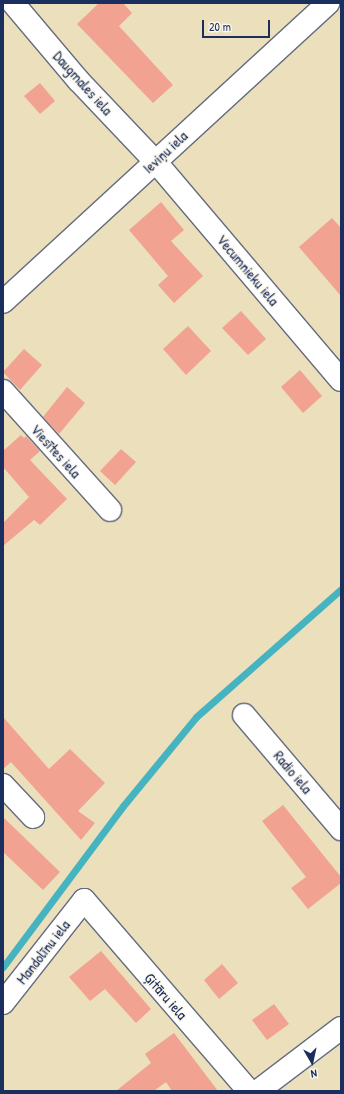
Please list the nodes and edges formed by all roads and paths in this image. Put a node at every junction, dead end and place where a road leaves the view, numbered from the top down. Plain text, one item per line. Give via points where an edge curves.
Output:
1 (13, 3) edge
2 (328, 3) edge
3 (155, 161) junction
4 (3, 302) edge
5 (341, 380) edge
6 (3, 391) edge
7 (110, 510) dead end
8 (244, 715) dead end
9 (3, 785) edge
10 (33, 817) dead end
11 (341, 829) edge
12 (84, 900) joint
13 (3, 1003) edge
14 (341, 1028) edge
15 (249, 1091) edge
16 (258, 1091) edge

1 - 3 street, Daugmales iela via 78,80
2 - 3 street, Ieviņu iela
3 - 4 street, Ieviņu iela
3 - 5 street, Vecumnieku iela
6 - 7 street, Viesītes iela
8 - 11 street, Radio iela
9 - 10 street
12 - 13 street, Mandolīnu iela
12 - 15 street, Ģitāru iela
14 - 16 street

